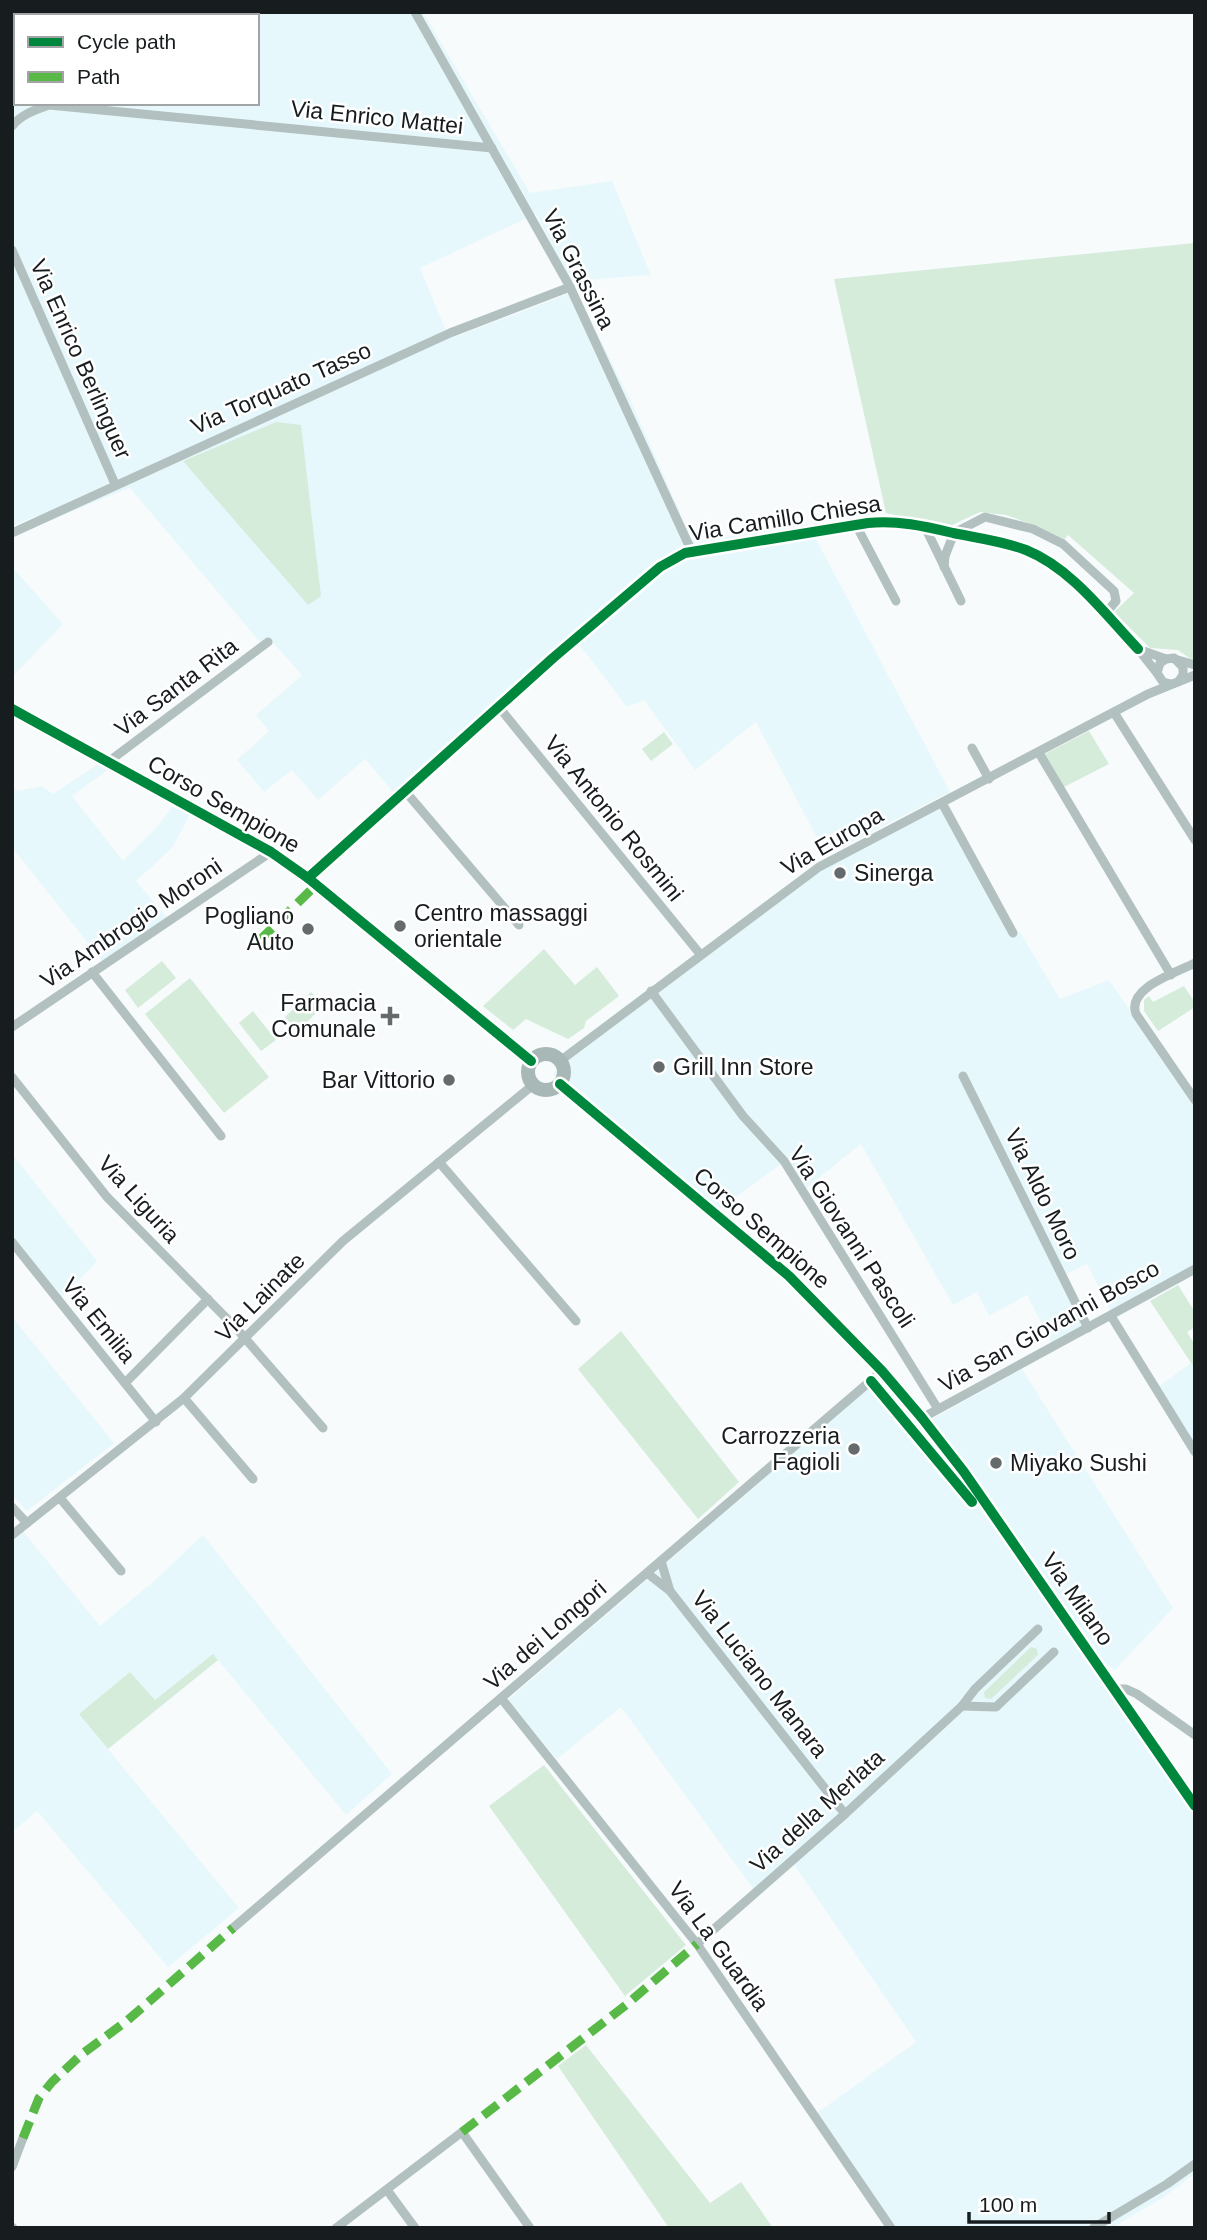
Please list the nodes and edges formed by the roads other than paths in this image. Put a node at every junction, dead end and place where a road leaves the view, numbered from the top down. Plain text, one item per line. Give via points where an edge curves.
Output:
1 (415, 12) edge
2 (12, 126) edge
3 (492, 148) junction
4 (12, 250) edge
5 (570, 287) junction
6 (115, 484) junction
7 (856, 525) junction
8 (925, 527) junction
9 (12, 533) edge
10 (954, 533) junction
11 (692, 552) junction
12 (944, 567) junction
13 (896, 601) dead end
14 (961, 601) dead end
15 (1105, 614) junction
16 (268, 642) dead end
17 (1138, 649) junction
18 (1166, 659) junction
19 (1178, 660) junction
20 (1195, 665) edge
21 (1195, 674) edge
22 (1158, 675) junction
23 (1175, 683) junction
24 (1149, 694) junction
25 (498, 706) junction
26 (12, 709) edge
27 (1115, 714) junction
28 (972, 748) dead end
29 (1039, 753) junction
30 (108, 762) junction
31 (989, 779) junction
32 (405, 791) junction
33 (942, 803) junction
34 (1195, 840) edge
35 (271, 852) junction
36 (307, 878) junction
37 (520, 925) dead end
38 (1013, 933) dead end
39 (700, 954) junction
40 (1195, 963) edge
41 (92, 972) junction
42 (1171, 975) junction
43 (651, 991) junction
44 (12, 1027) edge
45 (531, 1061) junction
46 (560, 1061) junction
47 (963, 1076) dead end
48 (12, 1077) edge
49 (560, 1084) junction
50 (533, 1085) junction
51 (1195, 1100) edge
52 (221, 1136) dead end
53 (439, 1161) junction
54 (12, 1242) edge
55 (1195, 1269) edge
56 (208, 1300) junction
57 (1111, 1316) junction
58 (576, 1321) dead end
59 (1087, 1328) junction
60 (246, 1338) junction
61 (882, 1371) junction
62 (125, 1383) junction
63 (184, 1398) junction
64 (939, 1409) junction
65 (922, 1418) junction
66 (156, 1422) junction
67 (323, 1428) dead end
68 (1195, 1452) edge
69 (253, 1479) dead end
70 (60, 1498) junction
71 (12, 1507) edge
72 (27, 1523) junction
73 (12, 1535) edge
74 (661, 1561) junction
75 (121, 1571) dead end
76 (647, 1573) junction
77 (670, 1591) junction
78 (1038, 1629) dead end
79 (1054, 1652) dead end
80 (1114, 1689) junction
81 (501, 1698) junction
82 (962, 1706) junction
83 (1195, 1735) edge
84 (1195, 1807) edge
85 (845, 1814) junction
86 (233, 1928) dead end
87 (697, 1944) junction
88 (23, 2138) dead end
89 (1195, 2164) edge
90 (12, 2167) edge
91 (387, 2189) junction
92 (336, 2228) edge
93 (415, 2228) edge
94 (530, 2228) edge
95 (891, 2228) edge
96 (1093, 2228) edge

1 - 3 street, Via Grassina
2 - 3 street, Via Enrico Mattei via 49,105
3 - 5 street, Via Grassina
4 - 6 street, Via Enrico Berlinguer
5 - 6 street, Via Torquato Tasso via 450,333
5 - 11 street, Via Grassina
6 - 9 street, Via Torquato Tasso
7 - 8 street, Via Camillo Chiesa via 891,521
7 - 11 street, Via Camillo Chiesa
7 - 13 street
8 - 10 street, Via Camillo Chiesa
8 - 12 street
10 - 12 street
10 - 15 street, Via Camillo Chiesa via 1041,557
10 - 15 street via 989,518 1052,538 1114,591 1116,601
11 - 25 street, Via Camillo Chiesa via 660,567
12 - 14 street
15 - 17 street, Via Camillo Chiesa
16 - 30 street, Via Santa Rita
17 - 18 street, Via Camillo Chiesa
17 - 22 street, Via Camillo Chiesa
18 - 19 street
18 - 22 street via 1160,663
19 - 20 street
19 - 23 street via 1184,671
21 - 23 street, Via Europa
22 - 23 street via 1163,682
22 - 24 street
23 - 24 street, Via Europa
24 - 27 street, Via Europa
25 - 32 street, Via Camillo Chiesa
25 - 39 street, Via Antonio Rosmini
26 - 30 main road, Corso Sempione
27 - 29 street, Via Europa
27 - 34 street
28 - 31 street
29 - 31 street, Via Europa
29 - 42 street
30 - 35 main road, Corso Sempione
31 - 33 street, Via Europa
32 - 36 street, Via Camillo Chiesa
32 - 37 street
33 - 38 street
33 - 39 street, Via Europa via 818,867
35 - 36 main road, Corso Sempione
35 - 41 street, Via Ambrogio Moroni
36 - 45 main road, Corso Sempione
39 - 43 street, Via Europa
40 - 42 street
41 - 44 street, Via Ambrogio Moroni
41 - 52 street
42 - 51 street via 1140,992 1134,1009
43 - 46 street, Via Europa
43 - 64 street, Via Giovanni Pascoli via 743,1116 779,1156
45 - 46 main road via 546,1054
45 - 50 main road via 528,1076
46 - 49 main road via 564,1075
47 - 59 street, Via Aldo Moro
48 - 56 street, Via Liguria via 107,1197
49 - 50 main road via 547,1090
49 - 61 main road, Corso Sempione via 789,1276
50 - 53 street, Via Lainate
53 - 58 street
53 - 60 street, Via Lainate via 343,1241
54 - 62 street, Via Emilia
55 - 57 street, Via San Giovanni Bosco
56 - 60 street, Via Liguria
56 - 62 street
57 - 59 street, Via San Giovanni Bosco
57 - 68 street
59 - 64 street, Via San Giovanni Bosco
60 - 63 street, Via Lainate
60 - 67 street, Via Liguria
61 - 65 main road, Corso Sempione
61 - 74 street, Via dei Longori
62 - 66 street, Via Emilia
63 - 66 street, Via Lainate
63 - 69 street
64 - 65 street, Via San Giovanni Bosco
65 - 80 main road, Via Milano
66 - 70 street, Via Lainate
70 - 72 street, Via Lainate
70 - 75 street
71 - 72 street
72 - 73 street, Via Lainate
74 - 76 street, Via dei Longori
74 - 77 street, Via Luciano Manara
76 - 77 street, Via Luciano Manara
76 - 81 street, Via dei Longori
77 - 85 street, Via Luciano Manara
78 - 82 street, Via della Merlata
79 - 82 street via 996,1707
80 - 83 street via 1137,1693
80 - 84 main road, Via Milano
81 - 86 street, Via dei Longori
81 - 87 street, Via La Guardia
82 - 85 street, Via della Merlata
85 - 87 street, Via della Merlata
87 - 95 street, Via La Guardia
88 - 90 street
89 - 96 street
91 - 92 street
91 - 93 street
91 - 94 street via 461,2132

